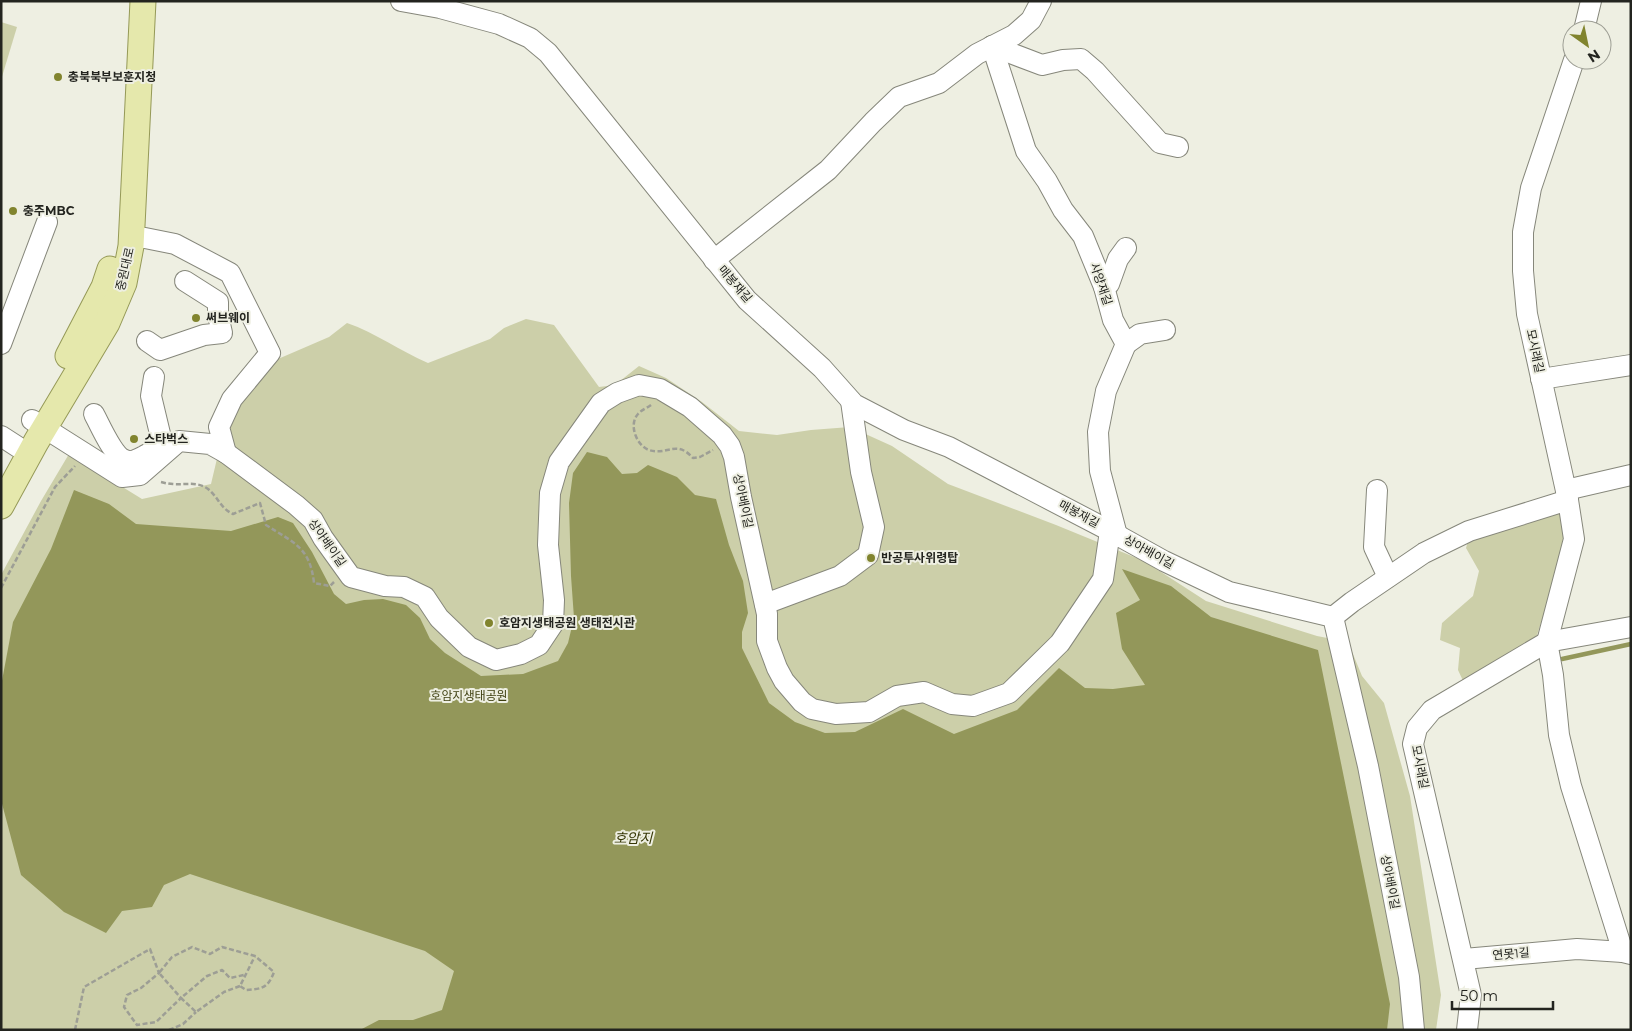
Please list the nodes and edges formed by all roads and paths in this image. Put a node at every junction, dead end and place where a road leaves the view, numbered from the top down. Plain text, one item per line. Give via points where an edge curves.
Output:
1 (128, 1) edge
2 (143, 1) edge
3 (401, 1) edge
4 (1041, 1) edge
5 (1591, 1) edge
6 (444, 5) edge
7 (1586, 20) edge
8 (992, 46) junction
9 (1571, 70) edge
10 (1178, 147) dead end
11 (47, 222) dead end
12 (131, 237) junction
13 (1126, 248) dead end
14 (714, 260) junction
15 (185, 282) dead end
16 (1104, 287) junction
17 (8, 305) edge
18 (1165, 330) dead end
19 (147, 341) dead end
20 (1, 344) edge
21 (1126, 344) junction
22 (1631, 366) edge
23 (154, 377) dead end
24 (1541, 379) junction
25 (851, 400) junction
26 (651, 404) dead end
27 (94, 414) dead end
28 (38, 424) junction
29 (10, 441) edge
30 (715, 449) dead end
31 (226, 452) junction
32 (78, 463) dead end
33 (1631, 475) edge
34 (1, 477) edge
35 (161, 482) dead end
36 (1377, 490) dead end
37 (1567, 495) junction
38 (1, 506) edge
39 (1114, 533) junction
40 (1388, 577) junction
41 (330, 586) dead end
42 (1, 588) edge
43 (765, 604) junction
44 (1334, 617) junction
45 (1631, 627) edge
46 (1547, 642) junction
47 (1627, 953) edge
48 (255, 956) junction
49 (1464, 959) junction
50 (159, 973) junction
51 (245, 975) junction
52 (240, 986) junction
53 (181, 998) junction
54 (196, 1012) junction
55 (75, 1030) edge
56 (169, 1030) edge
57 (1414, 1030) edge
58 (1467, 1030) edge

1 - 28 main road, 중원대로 via 123,197 118,239 104,287
2 - 12 main road, 중원대로
3 - 6 street, 매봉재길
4 - 8 street via 1031,20 1014,35
5 - 7 street
6 - 14 street, 매봉재길 via 530,38 548,53
8 - 10 street via 1042,65 1081,59 1160,142
8 - 14 street via 939,83 899,97 828,170
8 - 16 street, 사양재길 via 1026,151 1083,236
9 - 24 street, 모시래길 via 1531,188 1522,232 1527,314
11 - 17 street
12 - 28 main road, 중원대로 via 124,284 107,323
12 - 31 street via 175,244 230,273 270,353 232,399 219,427
13 - 16 street via 1118,259 1109,284
14 - 25 street, 매봉재길 via 747,300 822,368
15 - 19 street via 218,302 222,333 204,335 160,350
16 - 21 street, 사양재길 via 1113,320
17 - 20 street
18 - 21 street via 1140,334
21 - 39 street via 1106,390 1098,432 1100,471
22 - 24 street
23 - 27 street via 152,396 162,442 158,448 132,461 125,460 102,431
24 - 37 street, 모시래길
25 - 39 street, 매봉재길 via 878,417 949,447
25 - 43 street via 861,472 874,527 868,556 840,576
26 - 30 path via 637,415 633,427 642,446 654,451 674,448 686,451 693,458
28 - 29 main road, 중원대로
28 - 31 street, 상아배이길 via 122,477 140,475 179,441 210,444
28 - 38 main road, 중원대로
29 - 34 main road, 중원대로
31 - 43 street, 상아배이길 via 313,520 351,577 385,586 404,586 425,597 439,618 469,647 496,660 522,654 539,645 553,624 554,600 548,546 550,493 559,462 602,403 639,385 660,389 690,407 730,446
32 - 42 path via 55,487
33 - 37 street
35 - 41 path via 192,483 207,488 224,510 234,514 260,503 266,525 299,546 309,558 314,583
36 - 40 street via 1374,547
37 - 40 street via 1469,531 1424,553
37 - 46 street, 모시래길 via 1574,539
39 - 43 street, 상아배이길 via 1103,579 1060,643 1009,693 973,706 952,704 924,692 897,696 869,712 836,714 812,709 792,691 777,668 767,641
39 - 44 street, 상아배이길 via 1229,592
40 - 44 street
44 - 57 street, 상아배이길 via 1368,766 1409,977
45 - 46 street, 모시래길
46 - 47 street via 1559,735 1571,786
46 - 49 street, 모시래길 via 1432,710 1417,728 1413,744
47 - 49 street, 연못1길 via 1577,949
48 - 50 path via 222,947 210,954 192,947 172,958
48 - 51 path
48 - 52 path via 274,972 270,982 260,989 246,990
49 - 58 street via 1471,995
50 - 53 path
50 - 53 path via 127,995 124,1006 137,1025 156,1022
50 - 55 path via 150,949 84,987
51 - 52 path
51 - 53 path via 230,978 222,970 208,976
52 - 54 path via 224,992
53 - 54 path
54 - 56 path

